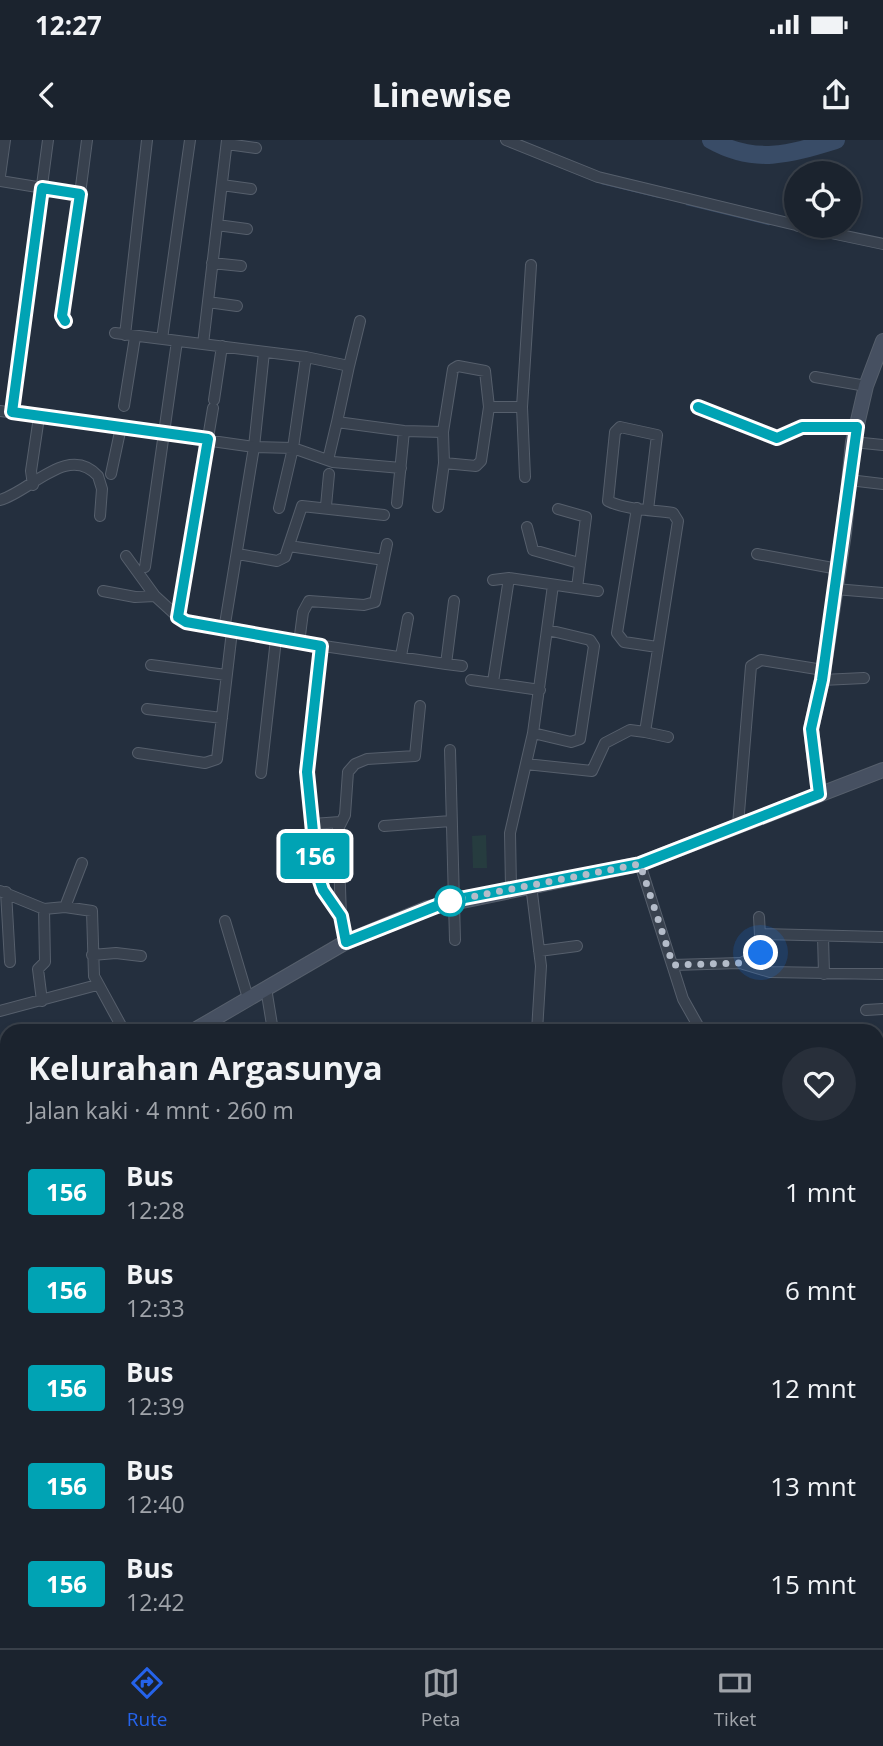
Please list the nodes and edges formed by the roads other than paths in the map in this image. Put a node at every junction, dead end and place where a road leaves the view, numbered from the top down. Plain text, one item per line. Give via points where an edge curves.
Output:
1 (5, 140) edge
2 (48, 140) edge
3 (87, 140) edge
4 (147, 140) edge
5 (190, 140) edge
6 (506, 140) edge
7 (227, 142) edge
8 (256, 148) dead end
9 (0, 179) edge
10 (222, 185) junction
11 (42, 188) junction
12 (251, 189) dead end
13 (80, 194) junction
14 (784, 223) edge
15 (217, 225) junction
16 (247, 229) dead end
17 (854, 238) edge
18 (883, 244) edge
19 (212, 263) junction
20 (531, 265) dead end
21 (241, 266) dead end
22 (208, 302) junction
23 (237, 306) dead end
24 (65, 321) dead end
25 (360, 321) dead end
26 (125, 335) junction
27 (162, 339) junction
28 (177, 341) junction
29 (883, 341) edge
30 (203, 344) junction
31 (222, 346) junction
32 (264, 352) junction
33 (306, 356) junction
34 (349, 366) junction
35 (815, 377) dead end
36 (866, 386) junction
37 (124, 406) dead end
38 (489, 407) junction
39 (522, 407) junction
40 (698, 407) dead end
41 (0, 411) edge
42 (12, 412) junction
43 (39, 417) junction
44 (337, 422) junction
45 (857, 427) junction
46 (121, 428) junction
47 (404, 431) junction
48 (443, 432) junction
49 (163, 434) junction
50 (208, 439) junction
51 (853, 442) junction
52 (883, 445) edge
53 (254, 447) junction
54 (293, 448) junction
55 (328, 460) junction
56 (444, 463) junction
57 (401, 468) junction
58 (111, 474) dead end
59 (329, 474) dead end
60 (524, 477) dead end
61 (849, 480) junction
62 (883, 484) edge
63 (33, 485) junction
64 (0, 500) edge
65 (397, 503) dead end
66 (326, 506) junction
67 (438, 507) dead end
68 (279, 508) dead end
69 (558, 509) dead end
70 (642, 509) junction
71 (384, 515) dead end
72 (100, 516) dead end
73 (527, 527) dead end
74 (387, 544) dead end
75 (289, 546) junction
76 (238, 554) junction
77 (757, 554) dead end
78 (126, 556) dead end
79 (384, 560) junction
80 (579, 563) junction
81 (145, 567) dead end
82 (838, 569) junction
83 (509, 579) junction
84 (493, 580) dead end
85 (553, 585) junction
86 (577, 588) junction
87 (835, 589) junction
88 (103, 591) dead end
89 (598, 591) dead end
90 (883, 593) edge
91 (155, 596) junction
92 (454, 601) dead end
93 (178, 617) junction
94 (408, 618) dead end
95 (228, 630) junction
96 (548, 630) junction
97 (276, 639) junction
98 (299, 643) junction
99 (321, 646) junction
100 (657, 647) junction
101 (401, 656) junction
102 (446, 664) junction
103 (151, 665) dead end
104 (462, 666) dead end
105 (226, 675) junction
106 (823, 675) junction
107 (864, 678) dead end
108 (471, 680) dead end
109 (493, 682) junction
110 (540, 690) junction
111 (420, 706) dead end
112 (147, 709) dead end
113 (222, 718) junction
114 (645, 732) junction
115 (533, 733) junction
116 (668, 737) dead end
117 (450, 750) dead end
118 (138, 753) dead end
119 (526, 764) junction
120 (883, 770) edge
121 (261, 773) dead end
122 (819, 794) junction
123 (451, 821) junction
124 (340, 822) junction
125 (313, 824) junction
126 (738, 825) junction
127 (384, 826) dead end
128 (82, 863) dead end
129 (640, 864) junction
130 (531, 885) junction
131 (511, 888) junction
132 (3, 892) edge
133 (453, 900) junction
134 (65, 907) junction
135 (44, 909) junction
136 (341, 916) junction
137 (759, 918) dead end
138 (225, 921) dead end
139 (760, 934) junction
140 (823, 936) junction
141 (883, 937) edge
142 (455, 940) dead end
143 (346, 942) junction
144 (577, 946) dead end
145 (539, 950) junction
146 (92, 955) junction
147 (141, 956) dead end
148 (10, 962) dead end
149 (740, 963) junction
150 (673, 965) junction
151 (824, 974) junction
152 (883, 974) edge
153 (97, 985) junction
154 (266, 988) junction
155 (248, 998) junction
156 (42, 1001) junction
157 (883, 1009) edge
158 (866, 1010) dead end
159 (0, 1011) edge
160 (120, 1024) edge
161 (205, 1024) edge
162 (272, 1024) edge
163 (537, 1024) edge
164 (694, 1024) edge

1 - 9 street
2 - 11 street
3 - 13 street
4 - 26 street
5 - 27 street
6 - 14 street via 598,177
7 - 8 street
7 - 10 street
9 - 11 street
10 - 12 street
10 - 15 street
11 - 13 street
11 - 42 street
13 - 24 street via 62,316
15 - 16 street
15 - 19 street
17 - 18 street
19 - 21 street
19 - 22 street
20 - 39 street
22 - 23 street
22 - 30 street
25 - 34 street
26 - 27 street
26 - 37 street
27 - 28 street
28 - 30 street
28 - 49 street
29 - 36 street
30 - 31 street
31 - 32 street
31 - 50 street
32 - 33 street
32 - 53 street
33 - 34 street
33 - 54 street
34 - 44 street
35 - 36 street
36 - 45 street
38 - 39 street
38 - 48 street via 485,370 458,366 453,369
38 - 56 street via 479,464
39 - 60 street
40 - 45 street via 777,438 802,427
41 - 42 street
42 - 43 street
43 - 46 street
43 - 63 street
44 - 47 street
44 - 55 street
45 - 51 street
46 - 49 street
46 - 58 street
47 - 48 street
47 - 57 street
48 - 56 street
49 - 50 street
49 - 81 street
50 - 53 street
50 - 93 street
51 - 52 street
51 - 61 street
53 - 54 street
53 - 76 street
54 - 55 street
54 - 68 street
55 - 57 street
56 - 67 street
57 - 65 street
59 - 66 street
61 - 62 street
61 - 82 street
63 - 64 street
63 - 72 street via 60,466 72,464 94,471 102,489
66 - 71 street
66 - 75 street via 299,508
69 - 80 street via 586,517
70 - 70 street via 657,435 620,427 615,432 607,498 614,504
70 - 100 street via 673,513 678,521
70 - 100 street via 617,633 624,642
73 - 80 street via 533,550
74 - 79 street
75 - 76 street via 285,557 277,561
75 - 79 street
76 - 95 street
77 - 82 street
78 - 91 street
79 - 98 street via 375,602 367,606 312,599 306,603
80 - 86 street
82 - 87 street
83 - 84 street
83 - 85 street
83 - 109 street
85 - 86 street
85 - 96 street
86 - 89 street
87 - 90 street
87 - 106 street
88 - 91 street
91 - 93 street
92 - 102 street
93 - 95 street
94 - 101 street
95 - 97 street
95 - 105 street
96 - 110 street
96 - 115 street via 590,640 594,646 580,739 571,742
97 - 98 street
97 - 121 street
98 - 99 street
99 - 101 street
99 - 125 street via 307,759
100 - 114 street
101 - 102 street
102 - 104 street
103 - 105 street
105 - 113 street
106 - 107 street
106 - 122 street via 811,734
106 - 126 street via 761,660 751,666
108 - 109 street
109 - 110 street
110 - 115 street
111 - 124 street via 417,754 367,758 351,767 345,815
112 - 113 street
113 - 118 street via 214,762
114 - 116 street
114 - 119 street via 630,730 605,743 592,771
115 - 119 street
117 - 123 street
119 - 131 street via 510,833
120 - 122 street
122 - 126 street
123 - 127 street
123 - 133 street
124 - 125 street
124 - 136 street
125 - 136 street via 319,881
126 - 129 street
128 - 134 street
129 - 130 street
129 - 150 street
130 - 131 street
130 - 145 street
131 - 133 street
132 - 135 street
132 - 148 street
133 - 142 street
133 - 143 street
134 - 135 street
134 - 146 street via 92,911
135 - 156 street via 45,962 38,969
136 - 143 street
137 - 139 street
138 - 155 street
139 - 140 street
139 - 149 street via 761,953
140 - 141 street
140 - 151 street
143 - 154 street
144 - 145 street
145 - 163 street
146 - 147 street
146 - 153 street
149 - 150 street
149 - 151 street via 770,972
150 - 164 street
151 - 152 street
153 - 156 street
153 - 160 street
154 - 155 street
154 - 162 street
155 - 161 street
156 - 159 street
157 - 158 street

